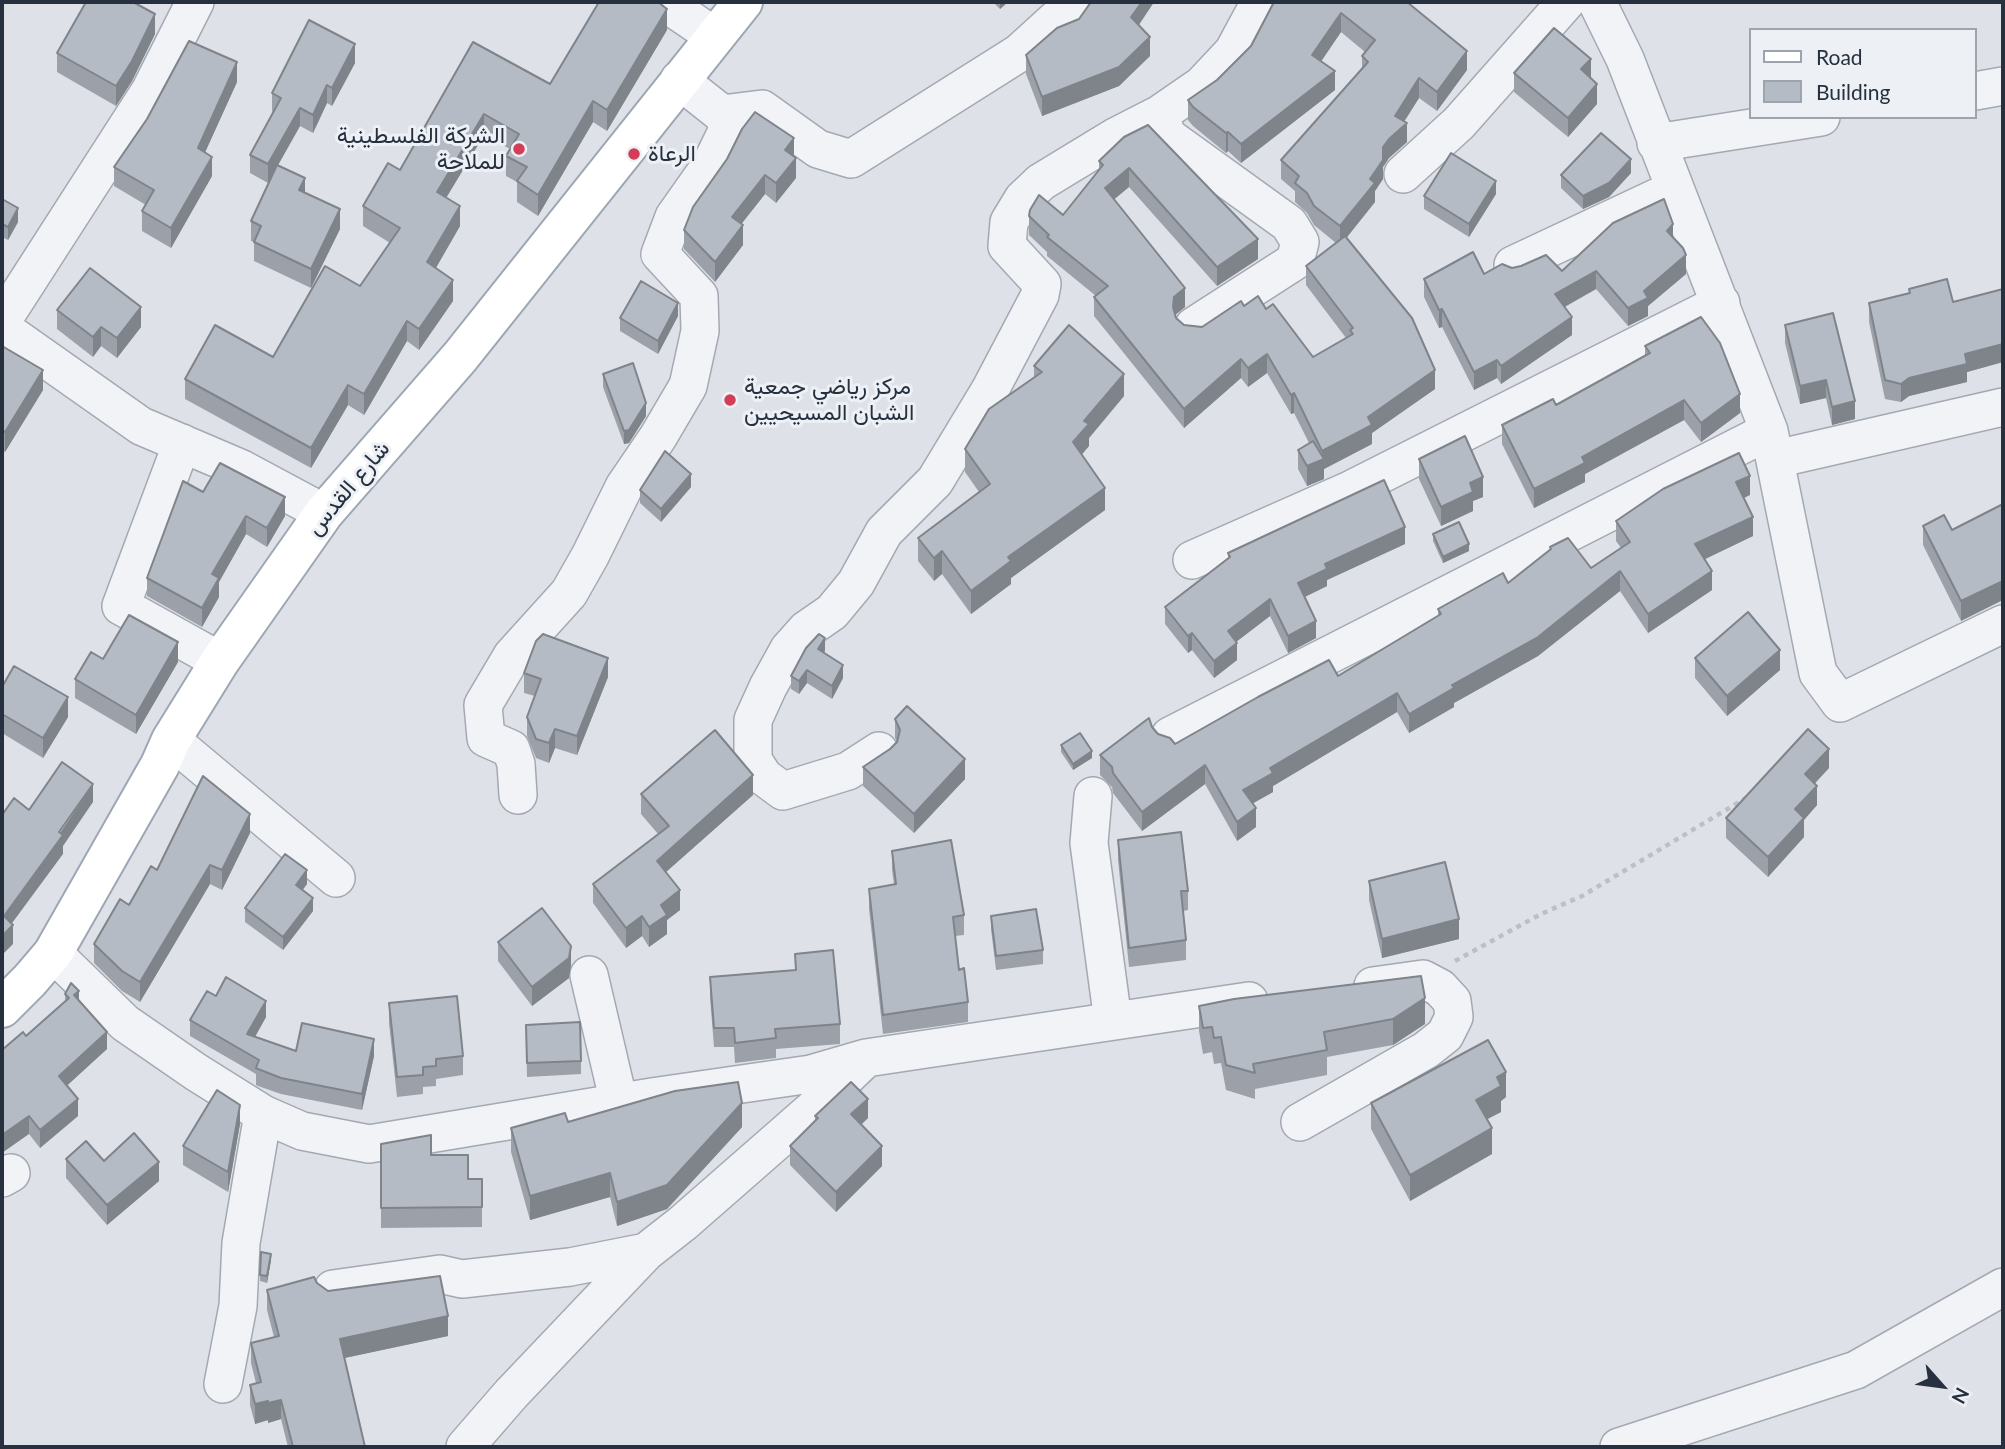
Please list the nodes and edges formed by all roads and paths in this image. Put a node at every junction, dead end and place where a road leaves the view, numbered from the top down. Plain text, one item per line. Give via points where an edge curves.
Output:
1 (195, 2) edge
2 (664, 2) edge
3 (743, 2) edge
4 (1260, 2) edge
5 (1566, 2) edge
6 (1597, 2) edge
7 (1068, 4) edge
8 (714, 36) junction
9 (679, 80) junction
10 (2003, 86) edge
11 (1977, 90) edge
12 (722, 114) junction
13 (1160, 114) junction
14 (1808, 119) edge
15 (1656, 143) junction
16 (1403, 174) dead end
17 (1673, 190) junction
18 (1513, 265) edge
19 (1721, 303) junction
20 (2, 320) edge
21 (1194, 326) edge
22 (2, 328) edge
23 (2003, 407) edge
24 (182, 443) junction
25 (1772, 445) junction
26 (324, 513) junction
27 (1192, 560) dead end
28 (2003, 624) edge
29 (220, 662) junction
30 (1170, 736) edge
31 (172, 740) junction
32 (879, 751) dead end
33 (1754, 793) edge
34 (518, 795) dead end
35 (1093, 796) dead end
36 (336, 878) dead end
37 (53, 953) junction
38 (589, 975) dead end
39 (1423, 979) junction
40 (1345, 989) edge
41 (1281, 997) edge
42 (2, 1008) edge
43 (1113, 1021) junction
44 (866, 1058) junction
45 (619, 1103) junction
46 (263, 1114) junction
47 (1300, 1122) dead end
48 (646, 1252) junction
49 (2003, 1287) edge
50 (333, 1289) edge
51 (223, 1384) dead end
52 (466, 1447) edge
53 (1619, 1447) edge

1 - 20 street via 150,91
2 - 8 street
3 - 8 main road, شارع القدس
4 - 13 street via 1233,52 1202,85
5 - 16 street via 1459,123
6 - 15 street via 1625,59
7 - 12 street via 1019,53 851,159 818,149 762,108
8 - 9 main road, شارع القدس
9 - 12 street
9 - 26 main road, شارع القدس via 460,357
10 - 11 street
12 - 34 street via 729,127 674,218 660,254 699,296 700,331 688,386 624,487 569,593 512,656 483,705 485,738 511,749
13 - 21 street via 1167,136 1289,223 1300,242 1295,261
13 - 32 street via 1041,182 1023,199 1009,222 1007,246 1042,284 990,390 935,481 884,532 856,583 832,612 789,649 753,720 753,760 764,777 783,791 848,771
14 - 15 street
15 - 17 street
17 - 18 street
17 - 19 street
19 - 25 street
19 - 27 street via 1348,491
22 - 24 street via 141,426
23 - 25 street
24 - 26 street
24 - 29 street via 121,606
25 - 28 street via 1818,673 1840,703
25 - 30 street
26 - 29 main road, شارع القدس
29 - 31 main road, شارع القدس
31 - 36 street
31 - 37 main road, شارع القدس
33 - 39 path via 1582,896
35 - 43 street via 1089,843
37 - 42 main road, شارع القدس
37 - 46 street via 125,1023
38 - 45 street
39 - 40 street
39 - 47 street via 1452,1001 1454,1017 1445,1035
41 - 43 street
43 - 44 street
44 - 45 street via 811,1074
44 - 48 street
45 - 46 street via 369,1144 302,1131
46 - 51 street
48 - 50 street via 570,1267 462,1279 440,1274
48 - 52 street
49 - 53 street via 1856,1370

